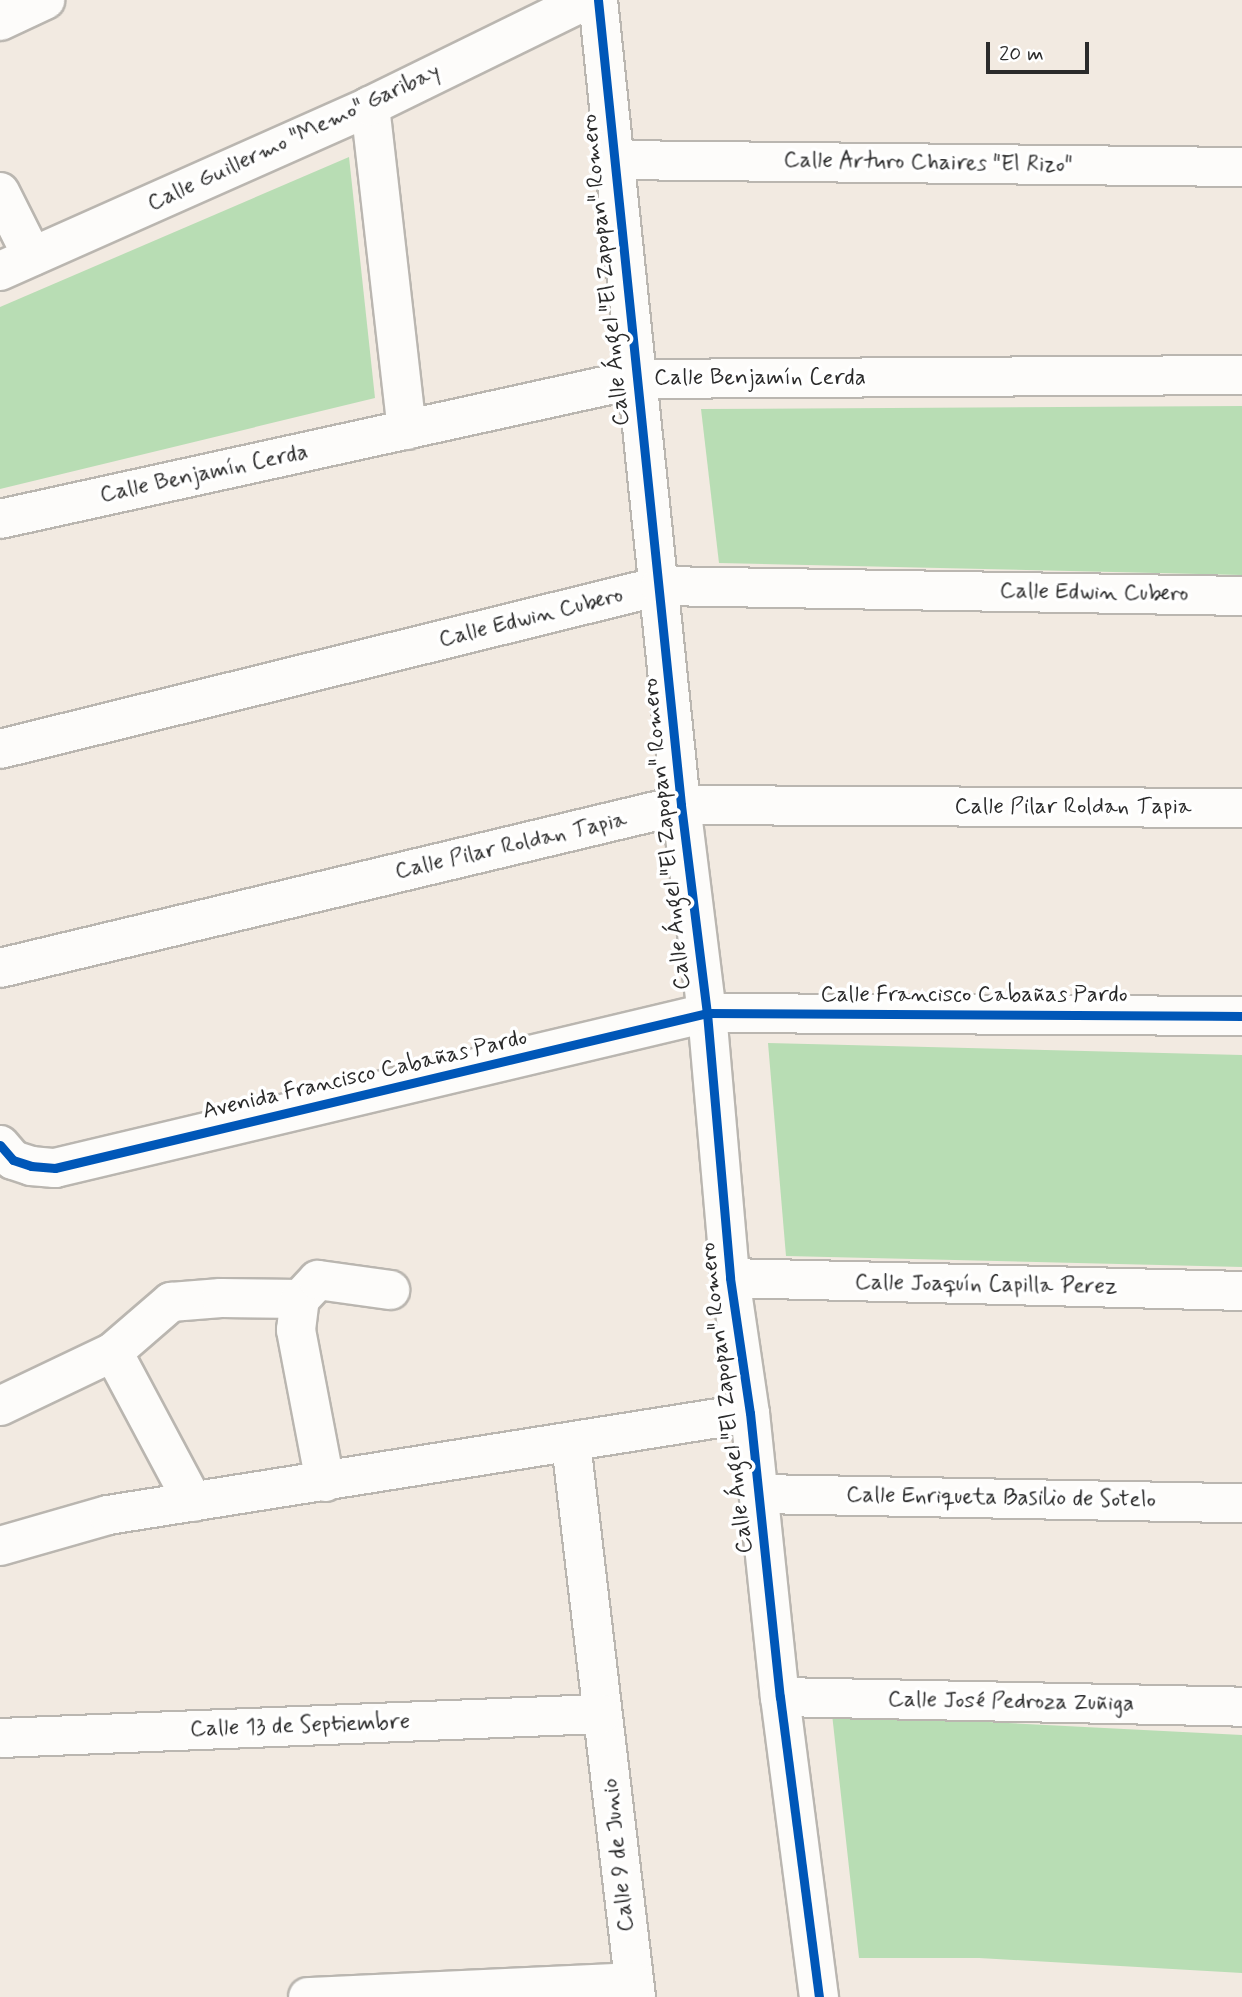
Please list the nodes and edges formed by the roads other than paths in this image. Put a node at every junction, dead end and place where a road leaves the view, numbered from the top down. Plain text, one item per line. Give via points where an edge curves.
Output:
1 (46, 0) edge
2 (586, 0) edge
3 (598, 0) edge
4 (0, 21) edge
5 (370, 106) junction
6 (614, 160) junction
7 (1242, 167) edge
8 (0, 192) edge
9 (16, 264) edge
10 (1242, 375) edge
11 (636, 379) junction
12 (407, 429) junction
13 (0, 520) edge
14 (660, 586) junction
15 (1242, 596) edge
16 (0, 749) edge
17 (681, 805) junction
18 (1242, 808) edge
19 (0, 968) edge
20 (707, 1013) junction
21 (1242, 1016) edge
22 (15, 1156) edge
23 (730, 1278) junction
24 (390, 1290) dead end
25 (1242, 1291) edge
26 (300, 1299) junction
27 (113, 1352) junction
28 (0, 1406) edge
29 (750, 1413) junction
30 (571, 1443) junction
31 (325, 1482) junction
32 (759, 1494) junction
33 (193, 1502) junction
34 (1242, 1503) edge
35 (0, 1546) edge
36 (780, 1697) junction
37 (1242, 1707) edge
38 (601, 1714) junction
39 (0, 1738) edge
40 (635, 1990) edge
41 (308, 1997) edge
42 (819, 1997) edge

1 - 4 street
2 - 5 street, Calle Guillermo "Memo" Garibay
3 - 6 street, Calle Ángel "El Zapopan" Romero
5 - 9 street, Calle Guillermo "Memo" Garibay
5 - 12 street
6 - 7 street, Calle Arturo Chaires "El Rizo"
6 - 11 street, Calle Ángel "El Zapopan" Romero
8 - 9 street
10 - 11 street, Calle Benjamín Cerda
11 - 12 street, Calle Benjamín Cerda
11 - 14 street, Calle Ángel "El Zapopan" Romero
12 - 13 street, Calle Benjamín Cerda
14 - 15 street, Calle Edwin Cubero
14 - 16 street, Calle Edwin Cubero
14 - 17 street, Calle Ángel "El Zapopan" Romero
17 - 18 street, Calle Pilar Roldan Tapia
17 - 19 street, Calle Pilar Roldan Tapia
17 - 20 street, Calle Ángel "El Zapopan" Romero
20 - 21 street, Calle Francisco Cabañas Pardo
20 - 22 street, Avenida Francisco Cabañas Pardo via 55,1168
20 - 23 street, Calle Ángel "El Zapopan" Romero
23 - 25 street, Calle Joaquín Capilla Perez
23 - 29 street, Calle Ángel "El Zapopan" Romero
24 - 26 street via 318,1280
26 - 27 street via 171,1302
26 - 31 street via 296,1330
27 - 28 street
27 - 33 street
29 - 30 street
29 - 32 street, Calle Ángel "El Zapopan" Romero
30 - 31 street
30 - 38 street, Calle 9 de Junio
31 - 33 street
32 - 34 street, Calle Enriqueta Basilio de Sotelo
32 - 36 street, Calle Ángel "El Zapopan" Romero
33 - 35 street via 108,1516
36 - 37 street, Calle José Pedroza Zuñiga
36 - 42 street, Calle Ángel "El Zapopan" Romero
38 - 39 street, Calle 13 de Septiembre
38 - 40 street, Calle 9 de Junio
40 - 41 street

